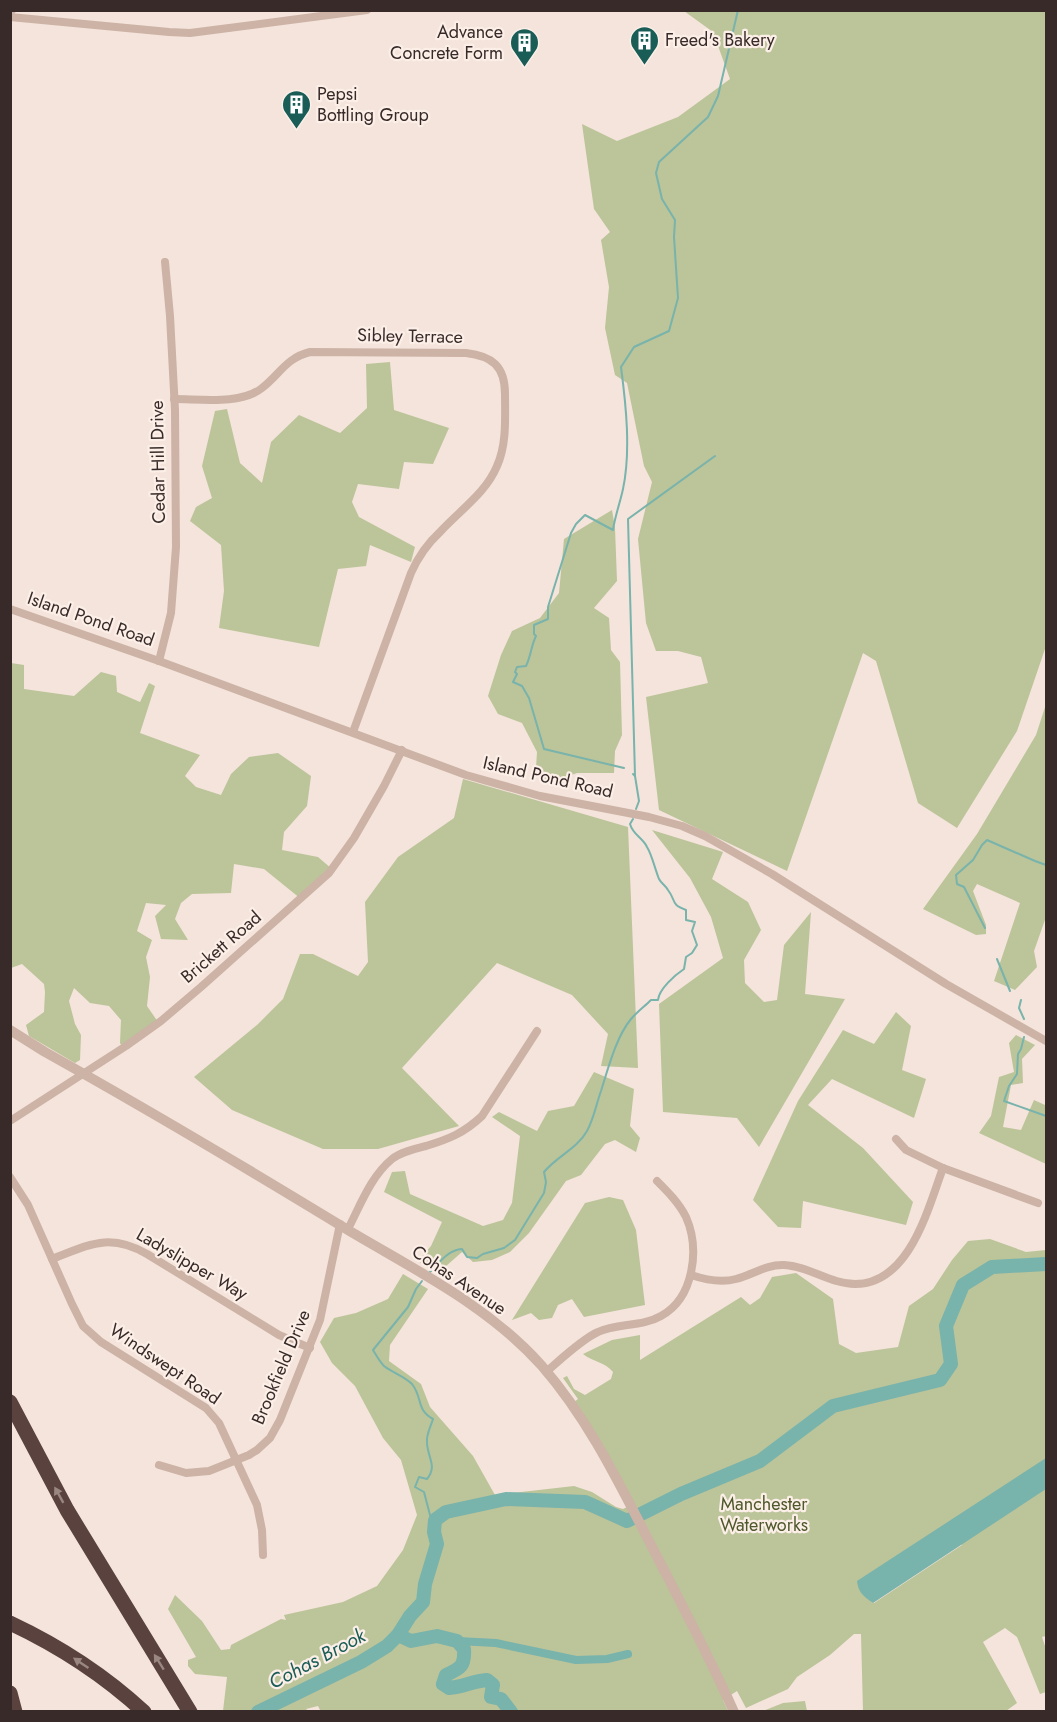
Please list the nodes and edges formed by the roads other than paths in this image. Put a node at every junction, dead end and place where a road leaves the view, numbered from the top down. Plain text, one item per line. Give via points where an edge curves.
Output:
1 (367, 10) edge
2 (10, 17) edge
3 (165, 262) dead end
4 (174, 399) junction
5 (10, 609) edge
6 (159, 661) junction
7 (352, 732) junction
8 (402, 750) junction
9 (10, 1030) edge
10 (537, 1031) dead end
11 (1047, 1041) edge
12 (83, 1073) junction
13 (10, 1120) edge
14 (896, 1139) dead end
15 (944, 1168) junction
16 (10, 1177) edge
17 (657, 1180) dead end
18 (1038, 1203) dead end
19 (344, 1227) junction
20 (52, 1259) junction
21 (691, 1275) junction
22 (310, 1348) junction
23 (546, 1372) junction
24 (10, 1402) edge
25 (236, 1461) junction
26 (159, 1465) dead end
27 (263, 1555) dead end
28 (10, 1623) edge
29 (10, 1693) edge
30 (15, 1712) edge
31 (144, 1712) edge
32 (190, 1712) edge
33 (734, 1712) edge

1 - 2 street via 190,33
3 - 4 street, Cedar Hill Drive
4 - 6 street, Cedar Hill Drive via 176,547 171,614
4 - 7 street, Sibley Terrace via 248,396 263,388 294,358 310,352 466,353 491,360 502,374 504,433 497,467 477,495 418,557
5 - 6 street, Island Pond Road
6 - 7 street, Island Pond Road
7 - 8 street, Island Pond Road
8 - 11 street, Island Pond Road via 499,785 649,817 705,836 946,984
8 - 12 street, Brickett Road via 354,838 329,873 174,1010
9 - 12 street, Cohas Avenue
10 - 19 street, Brookfield Drive via 482,1116 458,1135 404,1152 384,1166
12 - 13 street, Brickett Road
12 - 19 street, Cohas Avenue
14 - 15 street via 906,1150
15 - 18 street
15 - 21 street via 914,1242 883,1277 855,1284 784,1265 734,1280 709,1281
16 - 20 street, Windswept Road
17 - 21 street via 686,1218 694,1256
19 - 22 street, Brookfield Drive
19 - 23 street, Cohas Avenue via 476,1308 523,1346
20 - 22 street, Ladyslipper Way via 97,1243 127,1244 279,1335
20 - 25 street, Windswept Road via 83,1326 101,1342 206,1408 219,1423
21 - 23 street via 684,1291 660,1317 597,1332
22 - 25 street, Brookfield Drive via 276,1429 257,1450
23 - 33 street, Cohas Avenue via 573,1406 613,1472
32 -> 24 highway via 67,1510
25 - 26 street, Brookfield Drive via 194,1473
25 - 27 street, Windswept Road via 260,1517
31 -> 28 highway via 73,1657
29 - 30 highway

